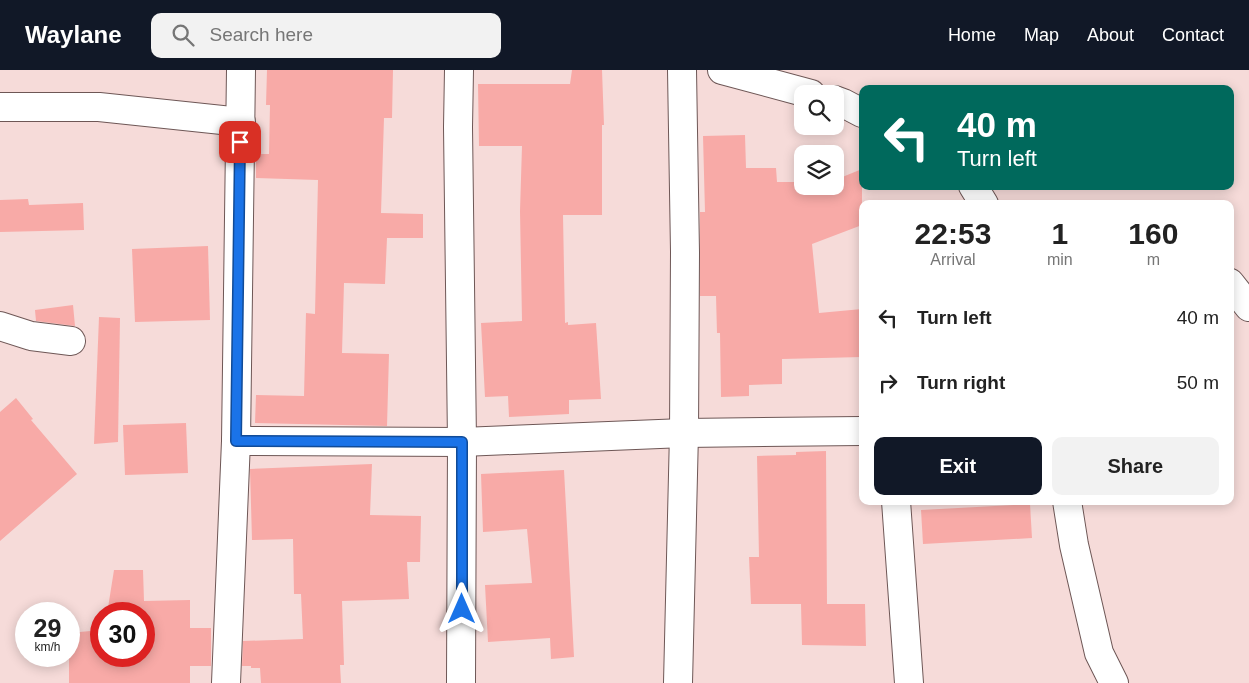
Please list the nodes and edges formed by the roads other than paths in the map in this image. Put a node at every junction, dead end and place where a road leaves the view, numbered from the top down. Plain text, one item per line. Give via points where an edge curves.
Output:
1 (241, 70) edge
2 (459, 70) edge
3 (682, 70) edge
4 (722, 70) edge
5 (794, 89) edge
6 (844, 103) edge
7 (0, 107) edge
8 (859, 111) edge
9 (240, 122) junction
10 (1234, 288) edge
11 (1249, 306) edge
12 (0, 326) edge
13 (71, 341) dead end
14 (859, 432) edge
15 (684, 433) junction
16 (236, 441) junction
17 (462, 442) junction
18 (896, 505) edge
19 (1067, 505) edge
20 (226, 683) edge
21 (462, 683) edge
22 (678, 683) edge
23 (909, 683) edge
24 (1114, 683) edge

1 - 9 street
2 - 17 street
3 - 15 street
4 - 5 street
6 - 8 street
7 - 9 street via 99,107
9 - 16 street
10 - 11 street
12 - 13 street via 31,336
14 - 15 street
15 - 17 street
15 - 22 street
16 - 17 street
16 - 20 street
17 - 21 street
18 - 23 street
19 - 24 street via 1099,653

